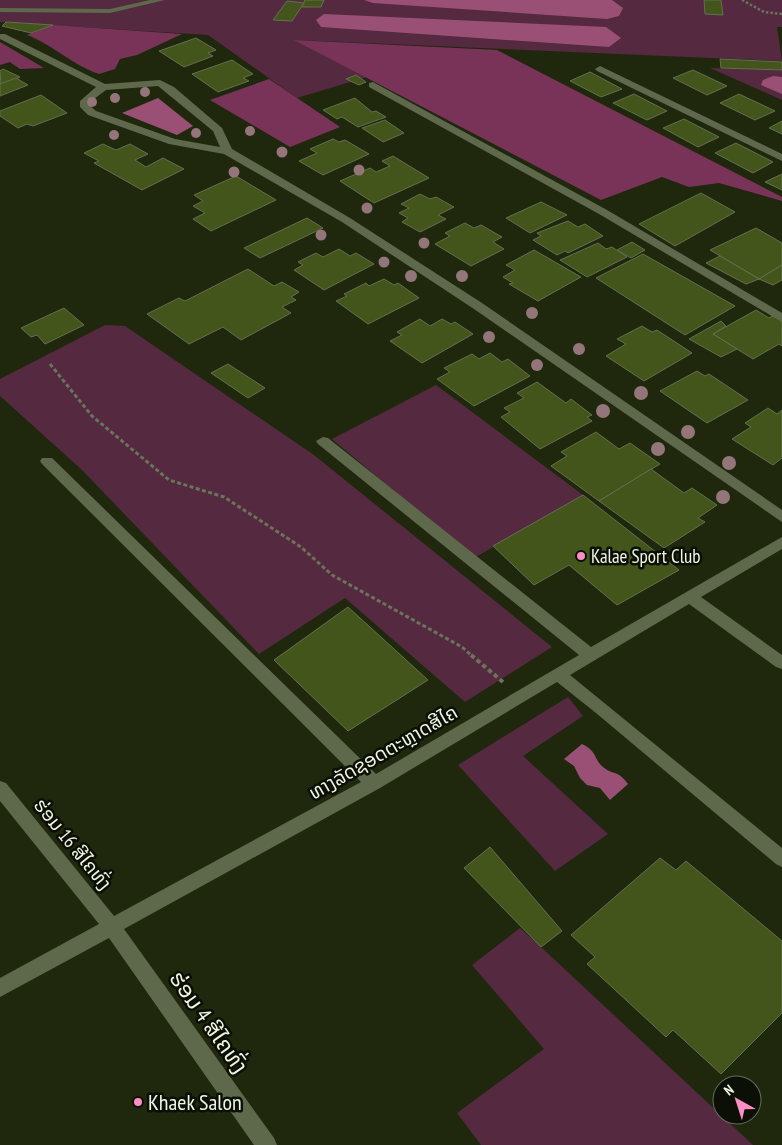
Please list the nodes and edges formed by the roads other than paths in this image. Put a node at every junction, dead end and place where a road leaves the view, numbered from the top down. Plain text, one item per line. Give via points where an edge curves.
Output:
1 (161, 0) edge
2 (0, 10) edge
3 (2, 36) dead end
4 (600, 69) dead end
5 (373, 86) dead end
6 (103, 87) junction
7 (227, 151) junction
8 (782, 158) edge
9 (782, 318) edge
10 (323, 441) dead end
11 (47, 461) dead end
12 (782, 517) edge
13 (782, 542) edge
14 (690, 596) junction
15 (590, 655) junction
16 (782, 663) edge
17 (558, 675) junction
18 (374, 783) junction
19 (0, 788) edge
20 (782, 859) edge
21 (112, 927) junction
22 (0, 988) edge
23 (267, 1145) edge

1 - 2 lane via 110,11
3 - 6 street
4 - 8 street
5 - 9 street via 603,212
6 - 7 street via 160,83 218,130
6 - 7 street via 85,101 85,107 92,113 173,142
7 - 12 street via 346,220 478,306
10 - 15 street
11 - 18 street
13 - 14 street, ທາງລັດຊອດຕະຫຼາດສີໄຄ
14 - 15 street, ທາງລັດຊອດຕະຫຼາດສີໄຄ
14 - 16 street
15 - 17 street, ທາງລັດຊອດຕະຫຼາດສີໄຄ
17 - 18 street, ທາງລັດຊອດຕະຫຼາດສີໄຄ
17 - 20 street
18 - 21 street, ທາງລັດຊອດຕະຫຼາດສີໄຄ
19 - 21 street, ຮ່ອມ 16 ສີໄຄທົ່ງ
21 - 22 street, ທາງລັດຊອດຕະຫຼາດສີໄຄ
21 - 23 street, ຮ່ອມ 4 ສີໄຄທົ່ງ

